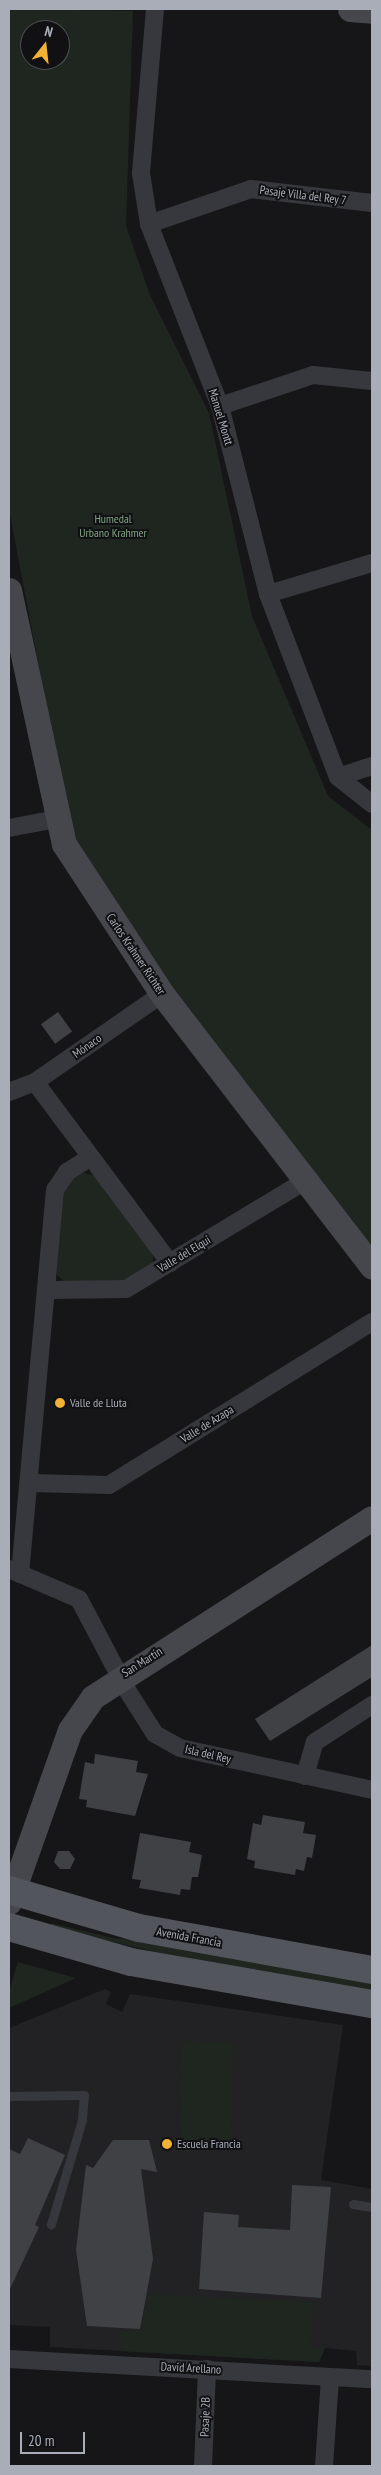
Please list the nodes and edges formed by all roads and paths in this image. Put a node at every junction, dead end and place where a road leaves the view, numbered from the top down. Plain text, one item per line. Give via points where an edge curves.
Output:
1 (155, 9) edge
2 (350, 9) edge
3 (372, 11) edge
4 (372, 204) edge
5 (149, 224) junction
6 (372, 381) edge
7 (220, 406) junction
8 (372, 564) edge
9 (9, 590) edge
10 (268, 594) junction
11 (17, 667) edge
12 (372, 766) edge
13 (338, 777) junction
14 (372, 804) edge
15 (56, 819) junction
16 (9, 828) edge
17 (162, 994) junction
18 (35, 1082) junction
19 (9, 1092) edge
20 (89, 1158) junction
21 (308, 1179) junction
22 (170, 1263) junction
23 (372, 1267) edge
24 (49, 1290) junction
25 (372, 1322) edge
26 (30, 1483) junction
27 (372, 1518) edge
28 (14, 1572) edge
29 (120, 1676) junction
30 (372, 1705) edge
31 (305, 1776) junction
32 (372, 1790) edge
33 (10, 1894) edge
34 (9, 1927) edge
35 (372, 1970) edge
36 (372, 2004) edge
37 (9, 2096) edge
38 (353, 2204) dead end
39 (372, 2207) edge
40 (51, 2224) dead end
41 (9, 2359) edge
42 (207, 2369) junction
43 (330, 2377) junction
44 (372, 2379) edge
45 (203, 2466) edge
46 (324, 2466) edge

1 - 5 street, Manuel Montt via 141,173
2 - 3 street
4 - 5 street, Pasaje Villa del Rey 7 via 251,189
5 - 7 street, Manuel Montt
6 - 7 street via 313,375
7 - 10 street, Manuel Montt
8 - 10 street
9 - 11 street, Carlos Krahmer Richter
10 - 13 street, Manuel Montt
11 - 15 street, Carlos Krahmer Richter
12 - 13 street
13 - 14 street
15 - 16 street
15 - 17 street, Carlos Krahmer Richter via 69,853
17 - 18 street, Mónaco
17 - 21 street, Carlos Krahmer Richter
18 - 19 street, Mónaco
18 - 20 street
20 - 22 street
20 - 24 street via 67,1172 55,1190
21 - 22 street, Valle del Elqui
21 - 23 street, Carlos Krahmer Richter
22 - 24 street, Valle del Elqui via 126,1289
24 - 26 street
25 - 26 street, Valle de Azapa via 109,1485
26 - 28 street
27 - 29 street, San Martín
28 - 29 street, Isla del Rey via 78,1599
29 - 31 street, Isla del Rey via 155,1734 180,1748
29 - 33 street, San Martín via 93,1697 70,1730
30 - 31 street via 315,1742
31 - 32 street, Isla del Rey
33 - 35 main road, Avenida Francia via 139,1928
34 - 36 main road via 131,1962
37 - 40 lane via 84,2095 82,2120
38 - 39 lane
41 - 42 street, David Arellano
42 - 43 street, David Arellano
42 - 45 street, Pasaje 2B
43 - 44 street, David Arellano
43 - 46 street

